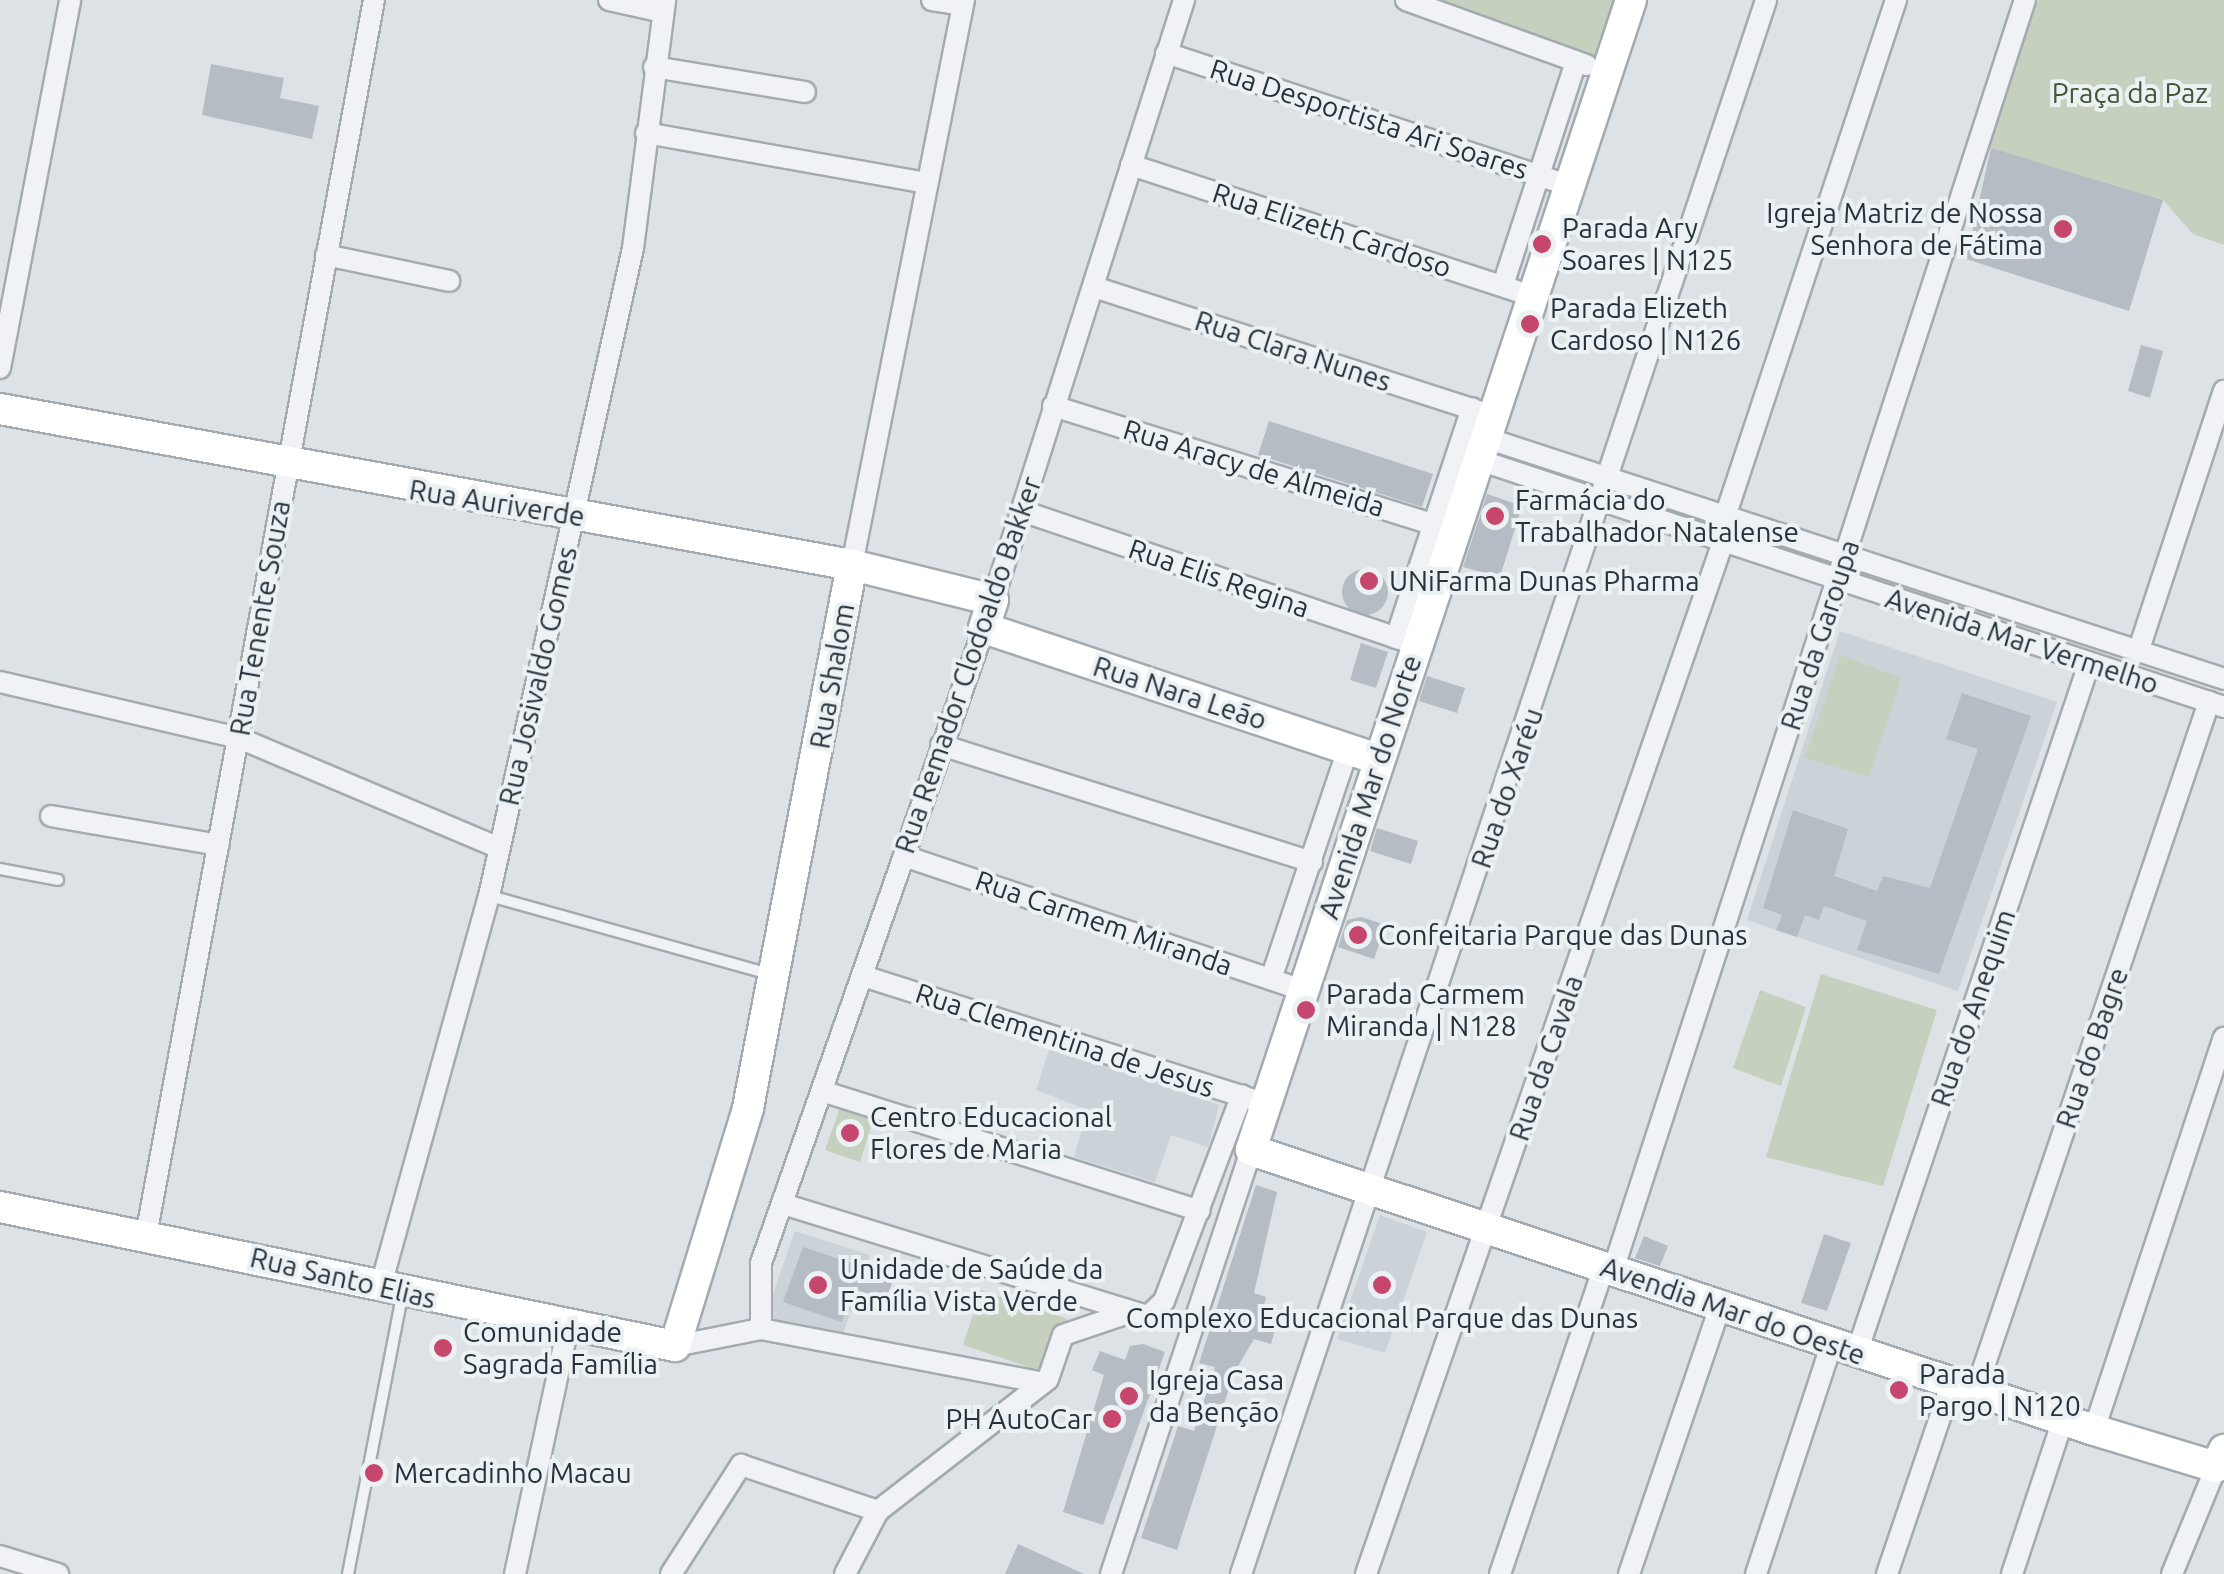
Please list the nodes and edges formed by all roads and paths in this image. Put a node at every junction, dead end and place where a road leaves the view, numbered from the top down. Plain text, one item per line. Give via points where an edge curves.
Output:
1 (70, 0) edge
2 (374, 0) edge
3 (609, 0) edge
4 (932, 0) edge
5 (1184, 0) edge
6 (1406, 0) edge
7 (1631, 0) edge
8 (1766, 0) edge
9 (1896, 0) edge
10 (2025, 0) edge
11 (963, 2) edge
12 (664, 6) edge
13 (1166, 53) junction
14 (1576, 62) junction
15 (654, 67) junction
16 (1608, 72) junction
17 (805, 92) dead end
18 (646, 133) junction
19 (1132, 165) junction
20 (1541, 175) junction
21 (927, 183) junction
22 (1571, 186) junction
23 (326, 255) junction
24 (449, 281) dead end
25 (1094, 286) junction
26 (1518, 290) junction
27 (0, 368) edge
28 (2224, 391) edge
29 (1054, 406) junction
30 (0, 410) edge
31 (1482, 431) junction
32 (285, 468) junction
33 (1606, 490) junction
34 (1022, 510) junction
35 (574, 515) junction
36 (1726, 517) junction
37 (1444, 528) junction
38 (1723, 542) junction
39 (1846, 557) junction
40 (852, 565) junction
41 (1839, 580) junction
42 (988, 614) junction
43 (1406, 641) junction
44 (2138, 652) junction
45 (2089, 664) junction
46 (2224, 679) edge
47 (0, 682) edge
48 (2217, 705) edge
49 (239, 738) junction
50 (941, 745) junction
51 (1362, 754) junction
52 (51, 816) dead end
53 (219, 844) junction
54 (500, 848) junction
55 (904, 856) junction
56 (1312, 862) junction
57 (0, 869) edge
58 (58, 880) dead end
59 (489, 896) junction
60 (863, 976) junction
61 (778, 977) junction
62 (1271, 979) junction
63 (1304, 990) junction
64 (2224, 1038) edge
65 (824, 1092) junction
66 (1254, 1100) junction
67 (1251, 1150) junction
68 (1372, 1191) junction
69 (783, 1204) junction
70 (0, 1207) edge
71 (1200, 1211) junction
72 (1486, 1230) junction
73 (146, 1236) junction
74 (1608, 1268) junction
75 (392, 1288) junction
76 (1720, 1306) junction
77 (1129, 1316) junction
78 (761, 1329) junction
79 (567, 1331) junction
80 (675, 1346) junction
81 (1844, 1348) junction
82 (1038, 1382) junction
83 (1963, 1389) junction
84 (2063, 1420) junction
85 (2094, 1430) junction
86 (2221, 1462) edge
87 (878, 1512) junction
88 (0, 1556) edge
89 (58, 1574) edge
90 (348, 1574) edge
91 (516, 1574) edge
92 (671, 1574) edge
93 (845, 1574) edge
94 (1111, 1574) edge
95 (1241, 1574) edge
96 (1366, 1574) edge
97 (1500, 1574) edge
98 (1629, 1574) edge
99 (1756, 1574) edge
100 (1887, 1574) edge
101 (2012, 1574) edge
102 (2172, 1574) edge

1 - 27 street
2 - 23 street, Rua Tenente Souza
3 - 12 street
4 - 11 street
5 - 13 street, Rua Remador Clodoaldo Bakker
6 - 14 street
7 - 16 street, Avenida Mar do Norte
8 - 33 street, Rua do Xaréu
9 - 36 street
10 - 39 street, Rua da Garoupa
11 - 21 street, Rua Shalom
12 - 15 street, Rua Josivaldo Gomes
13 - 19 street, Rua Remador Clodoaldo Bakker
13 - 20 street, Rua Desportista Ari Soares
14 - 16 street
14 - 20 street
15 - 17 street
15 - 18 street, Rua Josivaldo Gomes
16 - 22 street, Avenida Mar do Norte
18 - 21 street
18 - 35 street, Rua Josivaldo Gomes via 633,248
19 - 25 street, Rua Remador Clodoaldo Bakker
19 - 26 street, Rua Elizeth Cardoso
20 - 22 street, Rua Desportista Ari Soares
20 - 26 street
21 - 40 street, Rua Shalom
22 - 26 street, Avenida Mar do Norte
23 - 24 street
23 - 32 street, Rua Tenente Souza
25 - 29 street, Rua Remador Clodoaldo Bakker
25 - 31 street, Rua Clara Nunes
26 - 31 street, Avenida Mar do Norte
28 - 44 street
29 - 34 street, Rua Remador Clodoaldo Bakker
29 - 37 street, Rua Aracy de Almeida
30 - 32 street, Rua Auriverde
31 - 33 street, Avenida Mar Vermelho
31 - 37 street, Avenida Mar do Norte
31 - 37 street
32 - 35 street, Rua Auriverde
32 - 49 street, Rua Tenente Souza
33 - 36 street, Avenida Mar Vermelho
33 - 38 street, Avenida Mar Vermelho
33 - 68 street, Rua do Xaréu
34 - 42 street, Rua Remador Clodoaldo Bakker
34 - 43 street, Rua Elis Regina
35 - 40 street, Rua Auriverde
35 - 54 street, Rua Josivaldo Gomes
36 - 39 street, Avenida Mar Vermelho
37 - 43 street, Avenida Mar do Norte
38 - 41 street, Avenida Mar Vermelho
38 - 72 street, Rua da Cavala
39 - 41 street, Rua da Garoupa
39 - 44 street, Avenida Mar Vermelho
40 - 42 street, Rua Auriverde
40 - 61 street, Rua Shalom
41 - 45 street, Avenida Mar Vermelho
41 - 74 street, Rua da Garoupa
42 - 50 street, Rua Remador Clodoaldo Bakker
42 - 51 street, Rua Nara Leão
43 - 51 street, Avenida Mar do Norte
44 - 46 street, Avenida Mar Vermelho
45 - 48 street, Avenida Mar Vermelho
45 - 81 street, Rua do Anequim
47 - 49 street
48 - 83 street, Rua do Bagre
49 - 53 street, Rua Tenente Souza
49 - 54 street
50 - 55 street, Rua Remador Clodoaldo Bakker
50 - 56 street
51 - 56 street
51 - 63 street, Avenida Mar do Norte
52 - 53 street
53 - 73 street, Rua Tenente Souza
54 - 59 street, Rua Josivaldo Gomes
55 - 60 street, Rua Remador Clodoaldo Bakker
55 - 62 street, Rua Carmem Miranda
56 - 62 street
57 - 58 lane
59 - 61 lane
59 - 75 street, Rua Josivaldo Gomes
60 - 65 street, Rua Remador Clodoaldo Bakker
60 - 66 street, Rua Clementina de Jesus
61 - 80 street, Rua Shalom
62 - 63 street, Rua Carmem Miranda
63 - 66 street, Avenida Mar do Norte
64 - 85 street
65 - 69 street, Rua Remador Clodoaldo Bakker
65 - 71 street
66 - 67 street, Avenida Mar do Norte
66 - 71 street
67 - 68 street, Avendia Mar do Oeste
67 - 94 street, Avenida Mar do Norte
68 - 72 street, Avendia Mar do Oeste
68 - 95 street, Rua do Xaréu
69 - 77 street
69 - 78 street, Rua Remador Clodoaldo Bakker via 761,1263
70 - 73 street, Rua Santo Elias
71 - 77 street via 1164,1301
72 - 74 street, Avendia Mar do Oeste
72 - 96 street, Rua da Cavala
73 - 75 street, Rua Santo Elias
74 - 76 street, Avendia Mar do Oeste
74 - 97 street, Rua da Garoupa
75 - 79 street, Rua Santo Elias
75 - 90 lane, Rua Josivaldo Gomes
76 - 81 street, Avendia Mar do Oeste
76 - 98 street
77 - 82 street via 1067,1331 1054,1372
78 - 80 street, Rua Santo Elias
78 - 82 street, Rua Santo Elias
79 - 80 street, Rua Santo Elias
79 - 91 street
81 - 83 street, Avendia Mar do Oeste
81 - 99 street, Rua do Anequim
82 - 87 street
83 - 84 street, Avendia Mar do Oeste
83 - 100 street, Rua do Bagre
84 - 85 street, Avendia Mar do Oeste
84 - 101 street
85 - 86 street, Avendia Mar do Oeste
86 - 102 street
87 - 92 street via 741,1465
87 - 93 street
88 - 89 street

